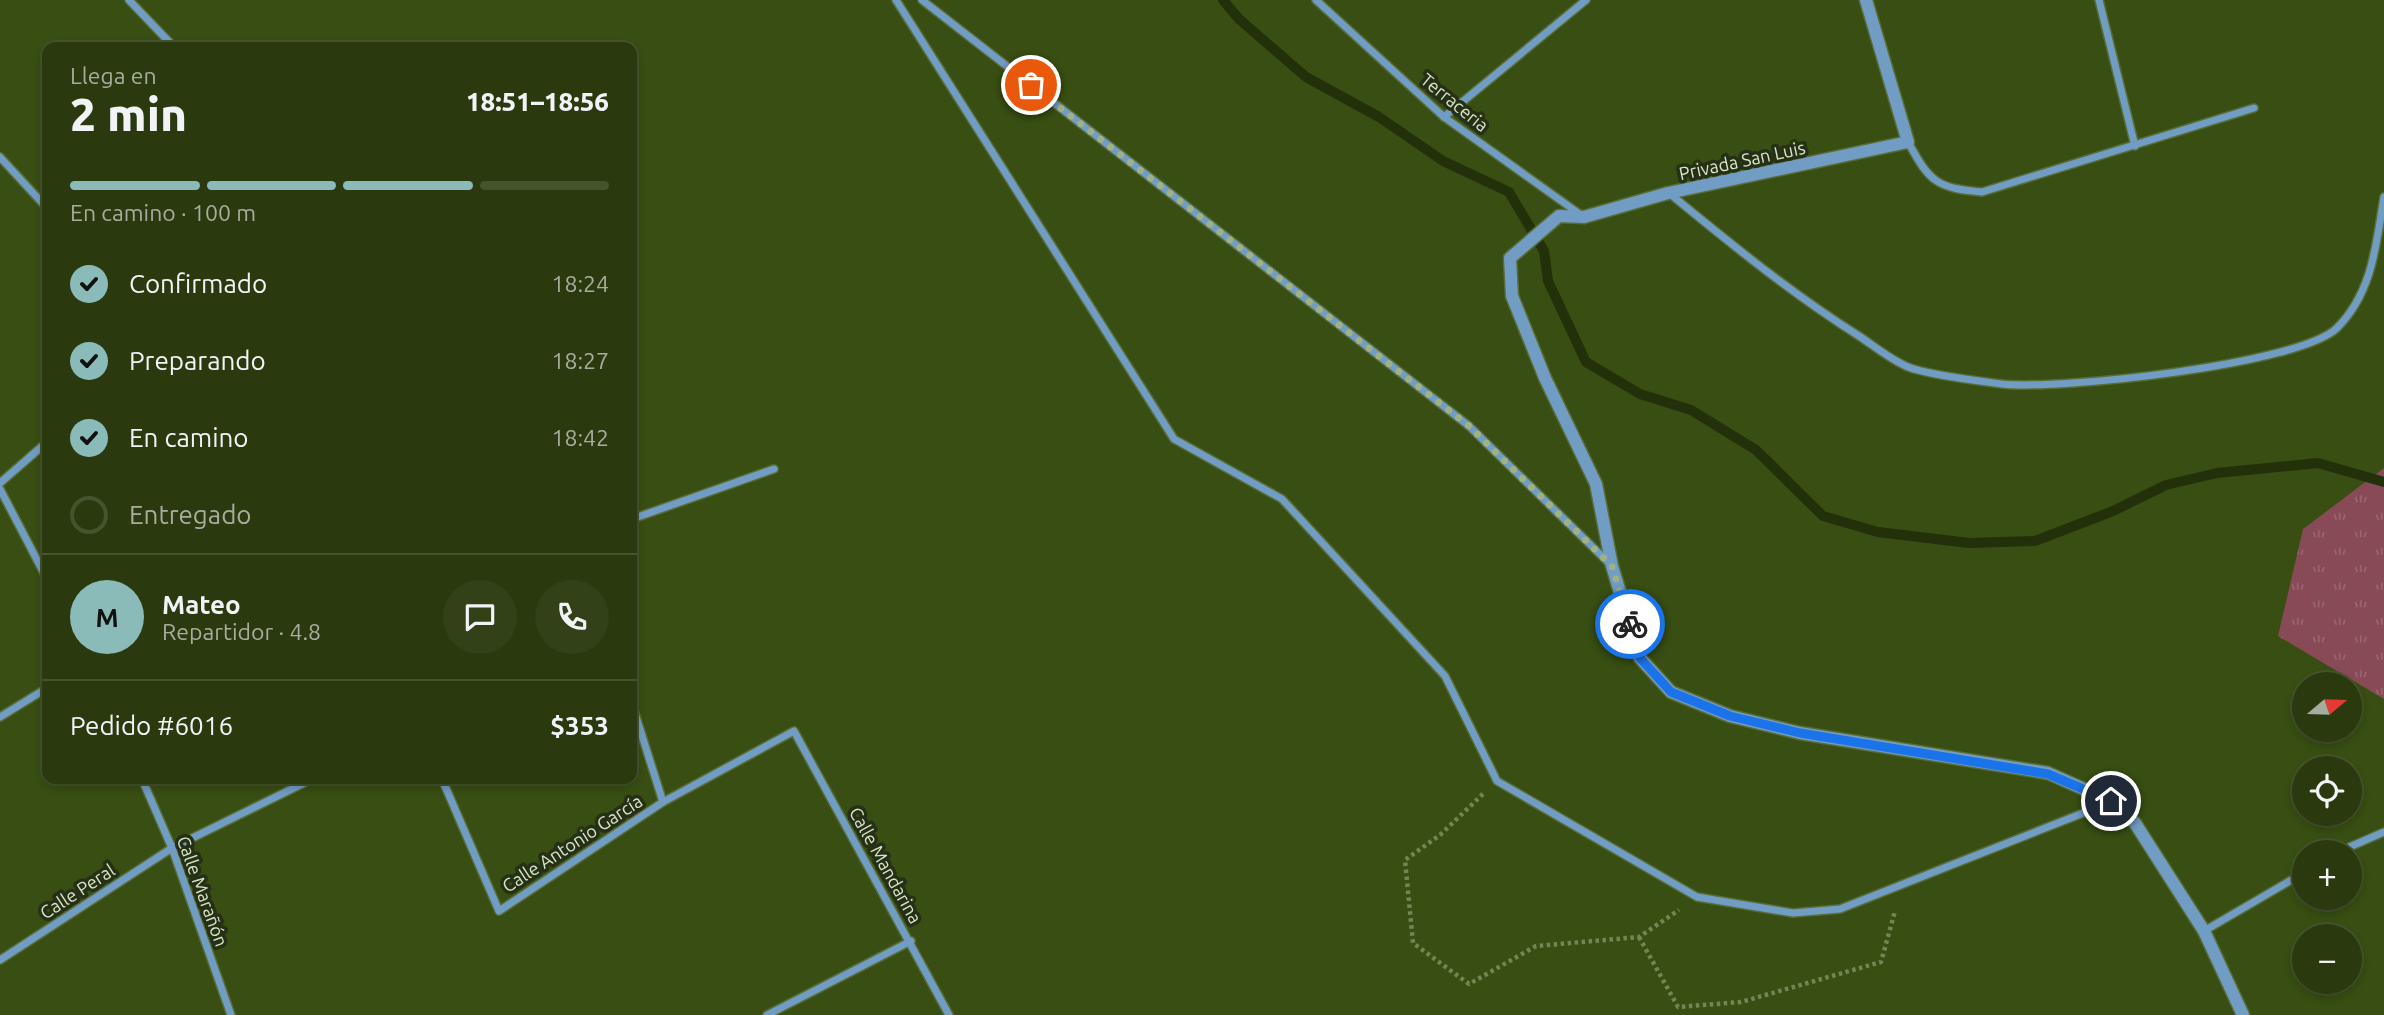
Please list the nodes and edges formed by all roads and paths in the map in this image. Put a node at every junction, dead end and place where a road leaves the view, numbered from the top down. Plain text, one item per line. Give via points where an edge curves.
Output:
1 (129, 0) edge
2 (896, 0) edge
3 (922, 0) edge
4 (1316, 0) edge
5 (1586, 0) edge
6 (1866, 0) edge
7 (2099, 0) edge
8 (169, 42) edge
9 (2254, 108) dead end
10 (1444, 117) junction
11 (1908, 142) junction
12 (2135, 146) junction
13 (0, 157) edge
14 (1668, 193) junction
15 (2384, 197) edge
16 (42, 203) edge
17 (1584, 217) junction
18 (42, 446) edge
19 (774, 469) dead end
20 (0, 483) edge
21 (0, 489) edge
22 (637, 517) edge
23 (1612, 566) junction
24 (42, 569) edge
25 (42, 691) edge
26 (0, 718) edge
27 (637, 720) edge
28 (794, 731) joint
29 (1497, 781) junction
30 (144, 784) edge
31 (302, 784) edge
32 (444, 784) edge
33 (2111, 801) junction
34 (663, 802) junction
35 (2384, 832) edge
36 (2362, 842) edge
37 (172, 848) junction
38 (2292, 880) edge
39 (1902, 886) junction
40 (1697, 897) junction
41 (2204, 931) junction
42 (1639, 937) junction
43 (911, 941) junction
44 (0, 960) edge
45 (231, 1015) edge
46 (767, 1015) edge
47 (948, 1015) edge
48 (2243, 1015) edge

1 - 8 street
2 - 29 street via 1174,439 1282,499 1445,676
3 - 23 street via 1469,426
4 - 10 street, Terraceria
5 - 10 street
6 - 11 street
7 - 12 street
9 - 12 street
10 - 17 street, Terraceria
11 - 12 street via 1925,173 1949,189 1982,192
11 - 14 street, Privada San Luis
13 - 16 street
14 - 15 street via 1797,297 1908,367 2003,384 2093,383 2227,363 2283,352 2335,330 2361,299
14 - 17 street, Privada San Luis
17 - 23 street, Privada San Luis via 1559,216 1510,258 1512,296 1595,484
18 - 20 street
19 - 22 street
21 - 24 street
23 - 33 street via 1640,658 1671,692 1730,716 1800,733 2048,774
25 - 26 street
27 - 34 street, Calle Antonio García
28 - 34 street, Calle Antonio García
28 - 43 street, Calle Mandarina
29 - 40 street
29 - 42 path via 1440,835 1405,860 1413,943 1469,985 1536,946
30 - 37 street, Calle Marañón
31 - 37 street, Calle Peral
32 - 34 street, Calle Antonio García via 499,911
33 - 39 street
33 - 41 street via 2135,823
35 - 36 street
37 - 44 street, Calle Peral
37 - 45 street, Calle Marañón
38 - 41 street
39 - 40 street via 1840,909 1793,914
39 - 42 path via 1881,962 1741,1002 1678,1007
40 - 42 path
41 - 48 street
43 - 46 street
43 - 47 street, Calle Mandarina

